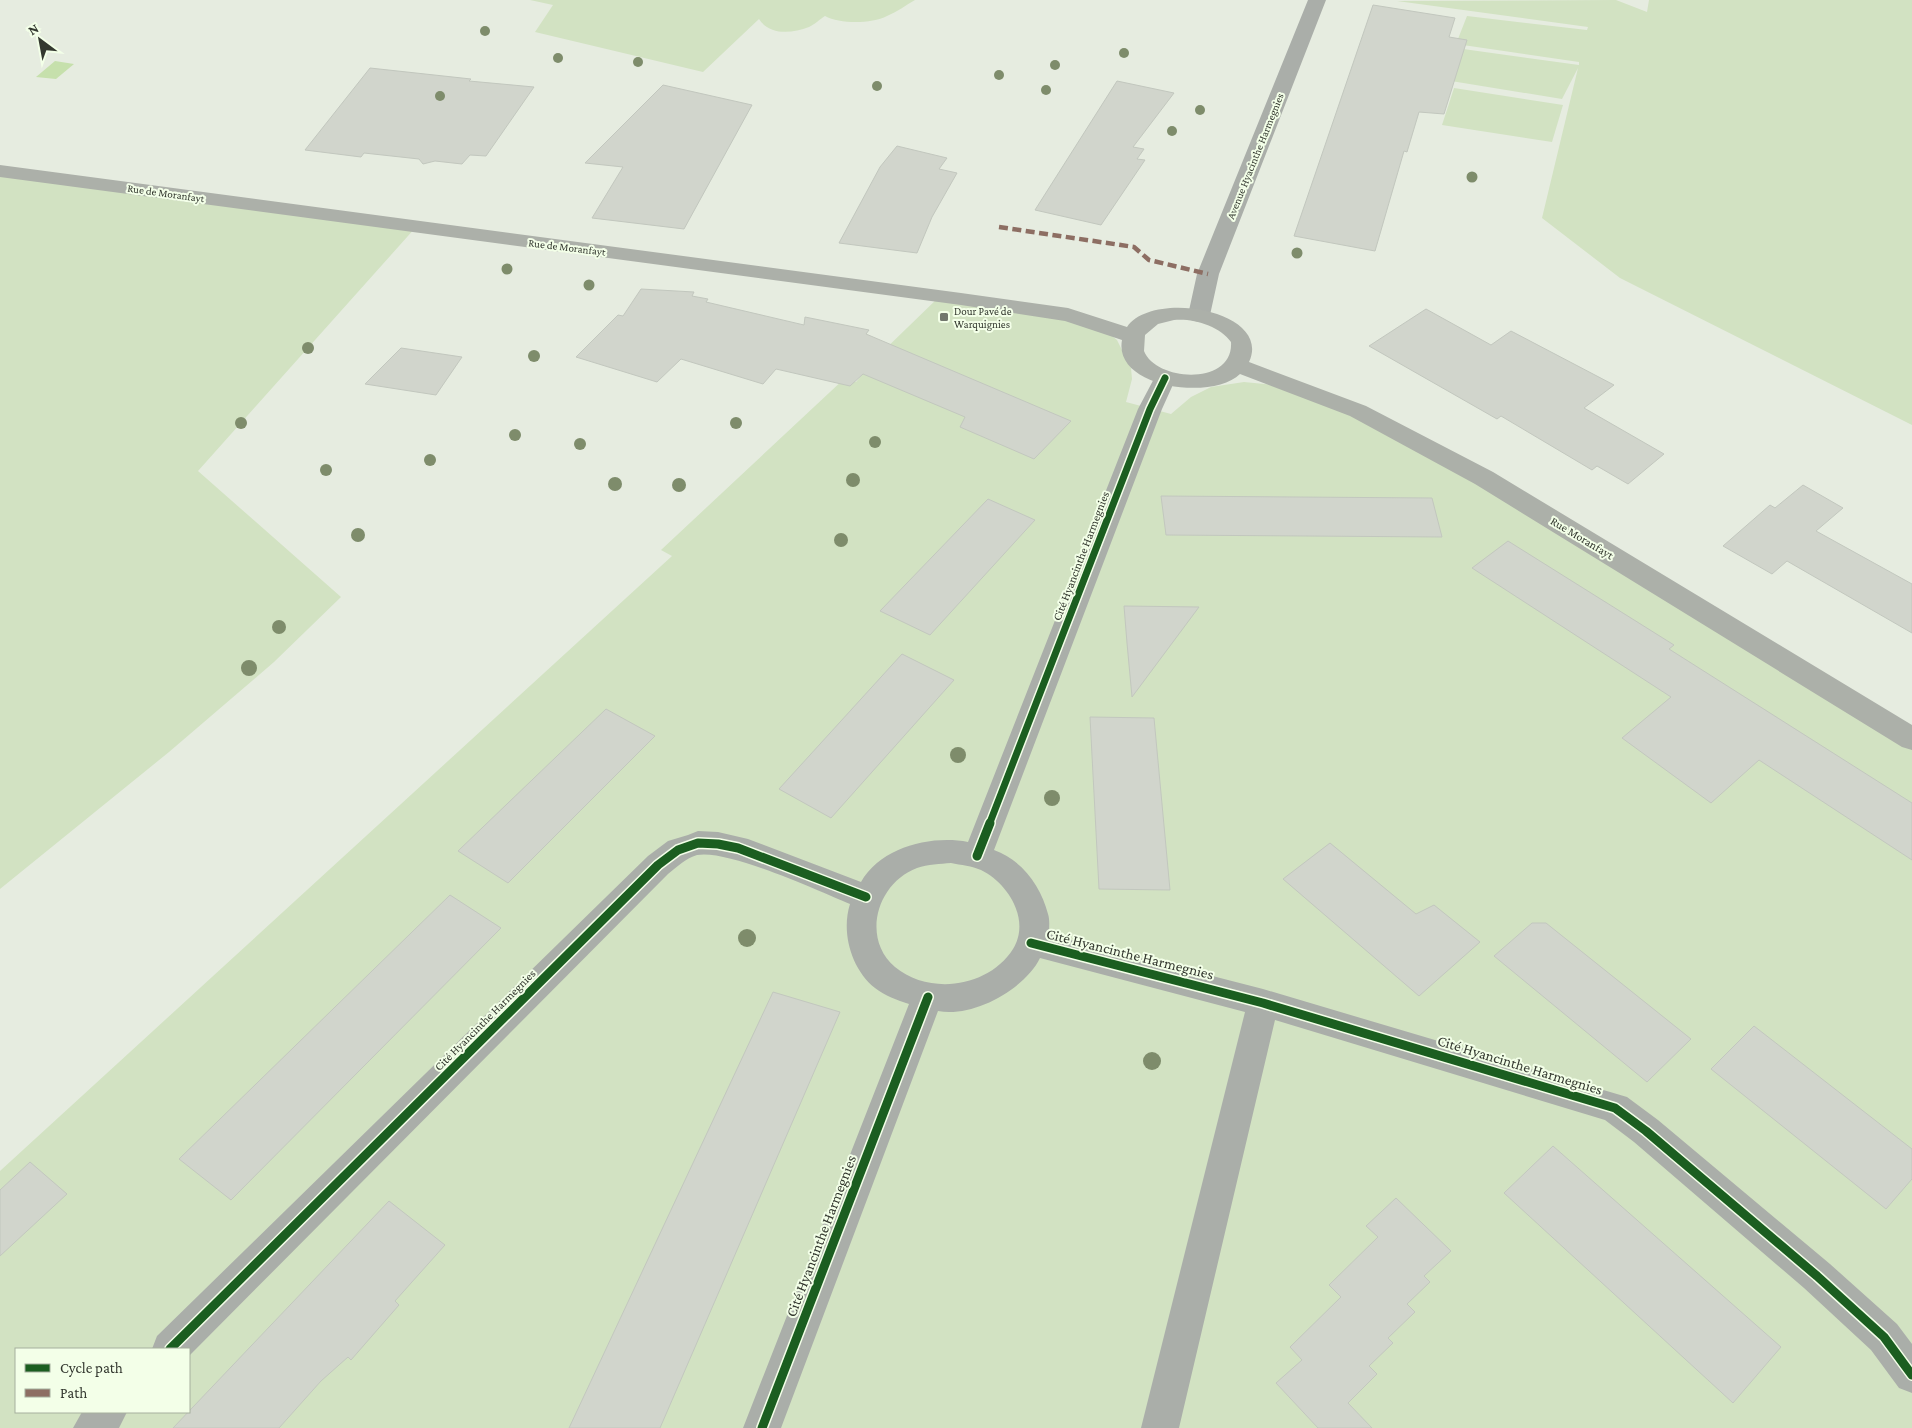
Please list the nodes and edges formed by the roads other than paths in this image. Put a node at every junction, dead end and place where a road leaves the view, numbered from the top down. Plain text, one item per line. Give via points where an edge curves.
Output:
1 (1317, 0) edge
2 (0, 171) edge
3 (1199, 315) junction
4 (1132, 336) junction
5 (1237, 365) junction
6 (1164, 378) junction
7 (1912, 739) edge
8 (977, 856) junction
9 (866, 897) junction
10 (1031, 943) junction
11 (928, 998) junction
12 (1263, 1003) junction
13 (171, 1348) edge
14 (1912, 1375) edge
15 (107, 1413) edge
16 (92, 1428) edge
17 (762, 1428) edge
18 (1160, 1428) edge

1 - 3 street, Avenue Hyacinthe Harmegnies via 1208,274
2 - 4 main road, Rue de Moranfayt via 962,299 1068,315
3 - 4 main road via 1182,313 1158,317 1138,326
3 - 5 main road via 1227,326 1236,335 1242,345
4 - 6 main road via 1131,349 1136,360
5 - 6 main road via 1228,373 1198,382
5 - 7 main road, Rue Moranfayt via 1358,411 1484,478
6 - 8 street, Cité Hyancinthe Harmegnies
8 - 9 street via 951,851 925,854 901,863 881,877
8 - 10 street via 999,865 1017,881 1029,900 1034,922
9 - 11 street via 861,917 861,938 870,959 884,976 904,989
9 - 13 street, Cité Hyancinthe Harmegnies via 738,848 698,843 678,850 658,865
10 - 11 street via 1021,964 1003,981 981,993 954,999
10 - 12 street, Cité Hyancinthe Harmegnies
11 - 17 street, Cité Hyancinthe Harmegnies
12 - 14 street, Cité Hyancinthe Harmegnies via 1615,1108 1817,1276 1884,1337
12 - 18 street
15 - 16 street

